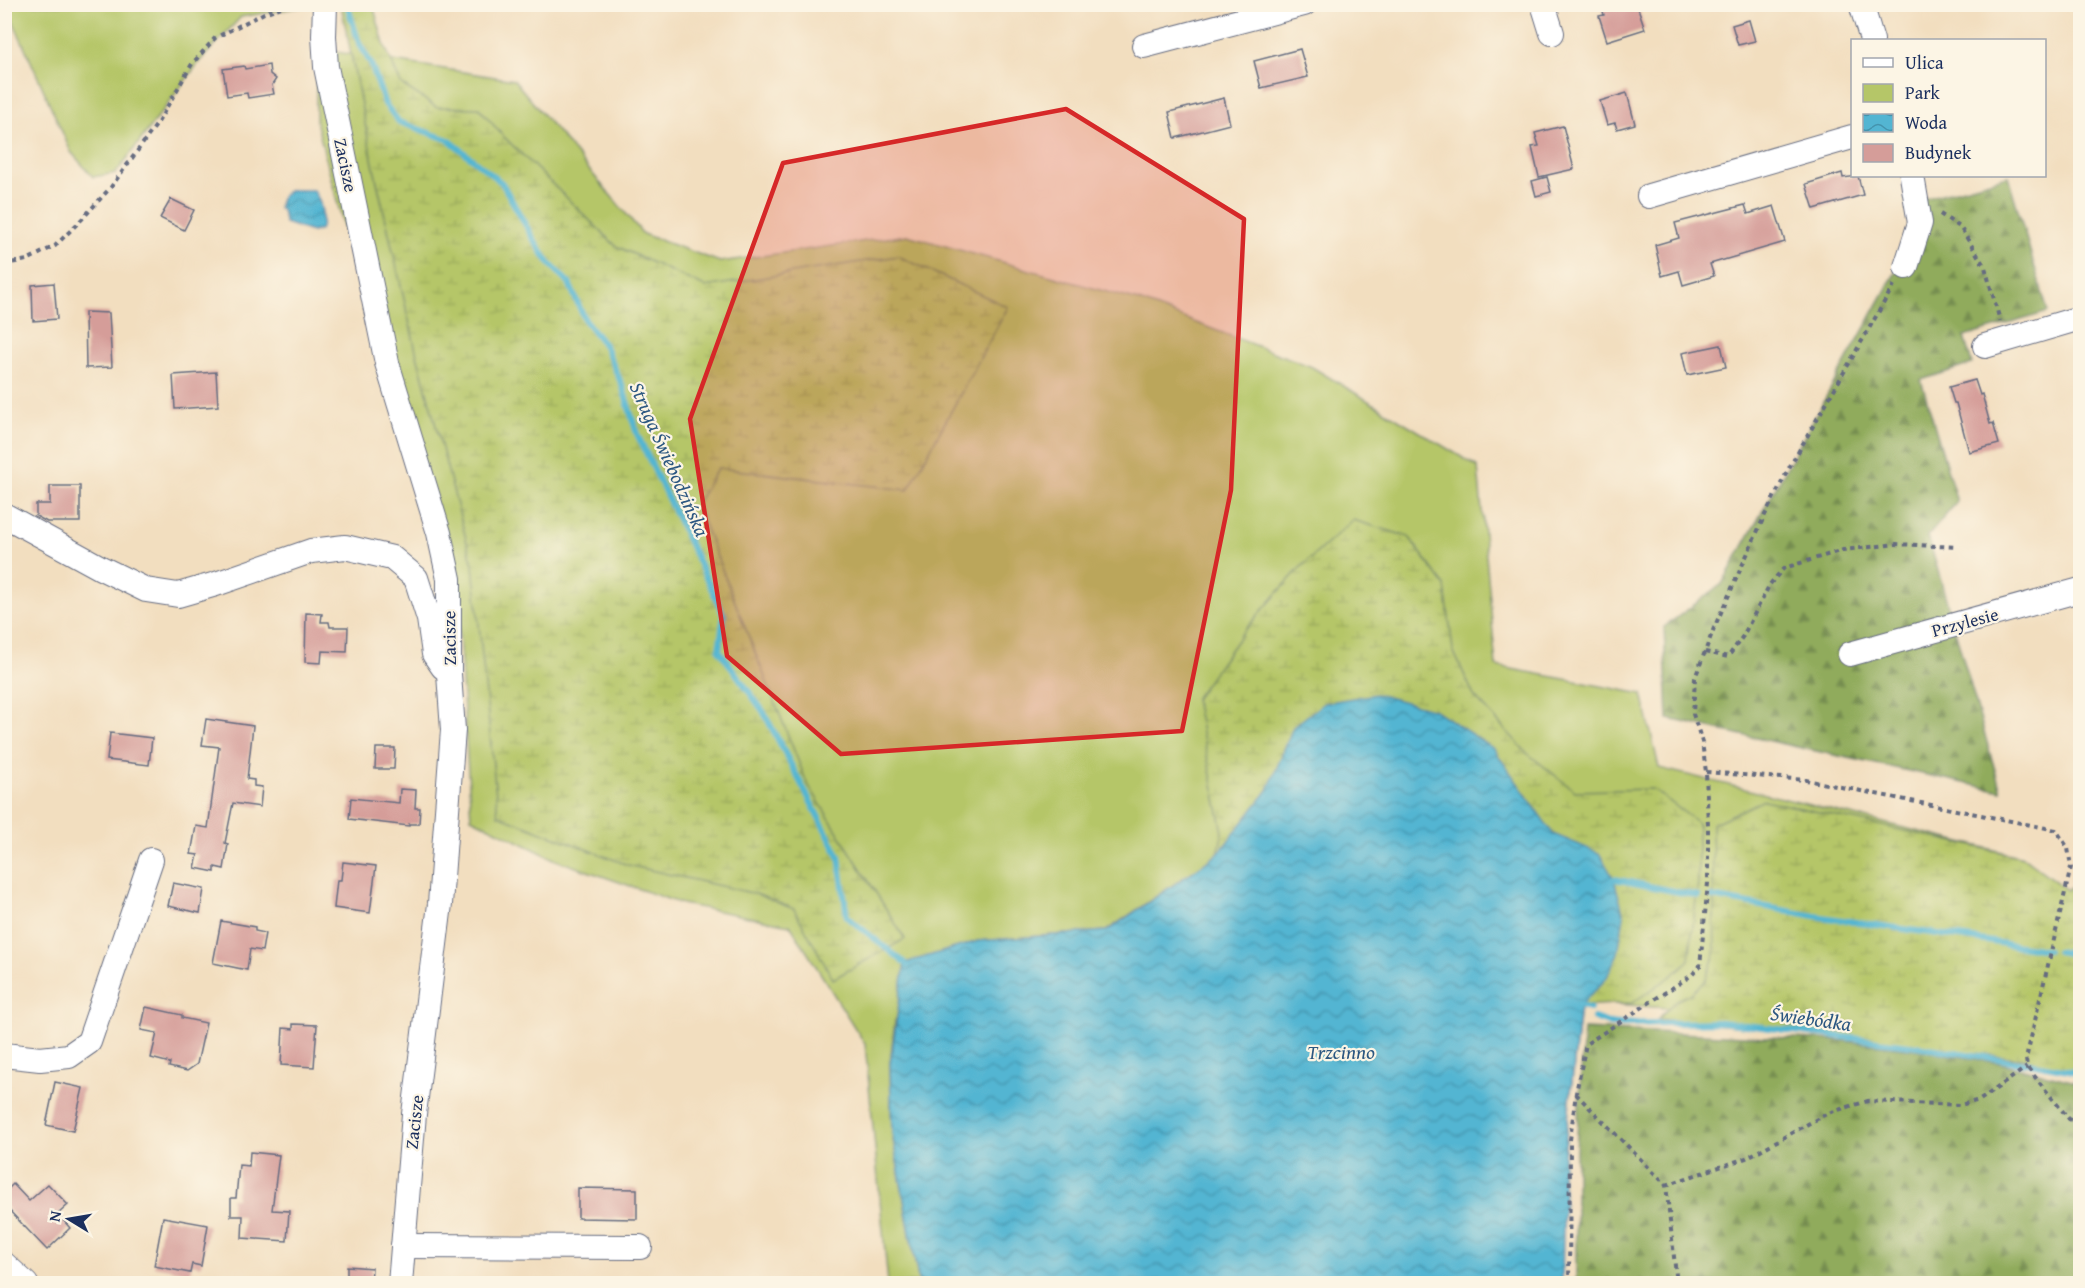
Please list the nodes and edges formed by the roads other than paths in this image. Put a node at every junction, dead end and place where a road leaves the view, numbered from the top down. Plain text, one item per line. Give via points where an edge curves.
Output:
1 (325, 4) edge
2 (1304, 4) edge
3 (1544, 4) edge
4 (1860, 4) edge
5 (1552, 33) dead end
6 (1872, 39) edge
7 (1144, 45) dead end
8 (1851, 137) edge
9 (1915, 187) edge
10 (1648, 196) dead end
11 (1906, 267) road end
12 (2080, 318) edge
13 (1995, 342) road end
14 (4, 515) edge
15 (2080, 590) edge
16 (1850, 654) dead end
17 (449, 674) junction
18 (151, 860) dead end
19 (4, 1055) edge
20 (403, 1246) junction
21 (639, 1247) dead end
22 (4, 1264) edge
23 (26, 1284) edge
24 (400, 1284) edge

1 - 17 street, Zacisze via 326,67 387,363 439,533 449,579
2 - 7 street
3 - 5 street
4 - 6 street
8 - 10 street
9 - 11 street via 1920,223
12 - 13 street
14 - 17 street via 146,590 178,595 311,551 345,547 392,558 416,578 429,619 434,654
15 - 16 street, Przylesie
17 - 20 street, Zacisze via 453,730 440,904 414,1114
18 - 19 street via 89,1042 69,1056 40,1059
20 - 21 street
20 - 24 street, Zacisze
22 - 23 street

